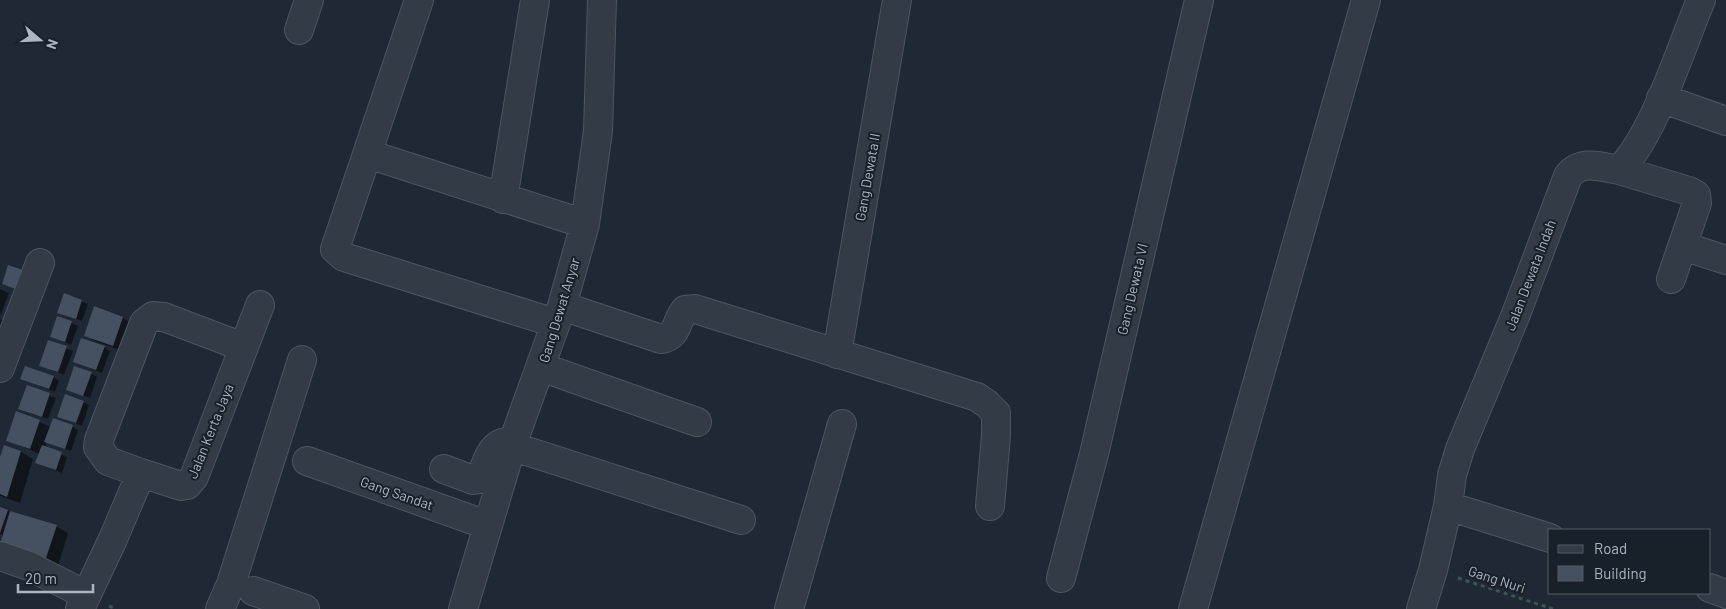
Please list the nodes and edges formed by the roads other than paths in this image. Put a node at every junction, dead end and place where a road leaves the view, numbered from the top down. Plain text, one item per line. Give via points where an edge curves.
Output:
1 (309, 0) edge
2 (419, 0) edge
3 (535, 0) edge
4 (602, 0) edge
5 (897, 0) edge
6 (1199, 0) edge
7 (1366, 0) edge
8 (1701, 0) edge
9 (299, 30) dead end
10 (1661, 98) junction
11 (1726, 121) edge
12 (368, 154) junction
13 (1619, 170) junction
14 (503, 199) junction
15 (585, 224) junction
16 (1683, 246) junction
17 (1726, 260) edge
18 (40, 263) dead end
19 (1671, 279) dead end
20 (260, 305) dead end
21 (558, 314) junction
22 (243, 347) junction
23 (837, 354) junction
24 (302, 360) dead end
25 (0, 368) edge
26 (541, 368) junction
27 (697, 422) dead end
28 (842, 424) dead end
29 (512, 445) junction
30 (307, 461) dead end
31 (444, 470) dead end
32 (141, 473) junction
33 (990, 506) dead end
34 (1448, 506) junction
35 (741, 520) dead end
36 (488, 525) junction
37 (1548, 537) edge
38 (0, 556) edge
39 (1061, 578) dead end
40 (1711, 588) edge
41 (253, 591) dead end
42 (1726, 594) edge
43 (83, 602) edge
44 (220, 609) edge
45 (305, 609) edge
46 (463, 609) edge
47 (789, 609) edge
48 (1193, 609) edge
49 (1421, 609) edge

1 - 9 street
2 - 12 street
3 - 14 street
4 - 15 street, Gang Dewat Anyar via 598,131
5 - 23 street, Gang Dewata II
6 - 39 street, Gang Dewata VI via 1094,454
7 - 48 street
8 - 10 street
10 - 11 street
10 - 13 street via 1638,149
12 - 14 street
12 - 21 street via 337,236 337,253
13 - 16 street, Jalan Dewata Indah via 1696,195 1697,203
13 - 34 street, Jalan Dewata Indah via 1588,165 1578,167 1568,176 1460,449
14 - 15 street
15 - 21 street, Gang Dewat Anyar
16 - 17 street
16 - 19 street
18 - 25 street
20 - 22 street, Jalan Kerta Jaya
21 - 23 street via 661,339 675,331 685,310 695,309
21 - 26 street, Gang Dewat Anyar
22 - 32 street, Jalan Kerta Jaya via 191,482 176,485
22 - 32 street via 164,317 153,316 144,323 98,447 108,461
23 - 33 street via 976,397 987,404 996,413
24 - 44 street
26 - 27 street
26 - 29 street, Gang Dewat Anyar
28 - 47 street
29 - 31 street via 496,445 480,479
29 - 35 street
29 - 36 street, Gang Dewat Anyar
30 - 36 street, Gang Sandat
32 - 43 street
34 - 37 street
34 - 49 street, Jalan Dewata Indah
36 - 46 street, Gang Dewat Anyar
38 - 43 street via 28,566
40 - 42 street
41 - 45 street

